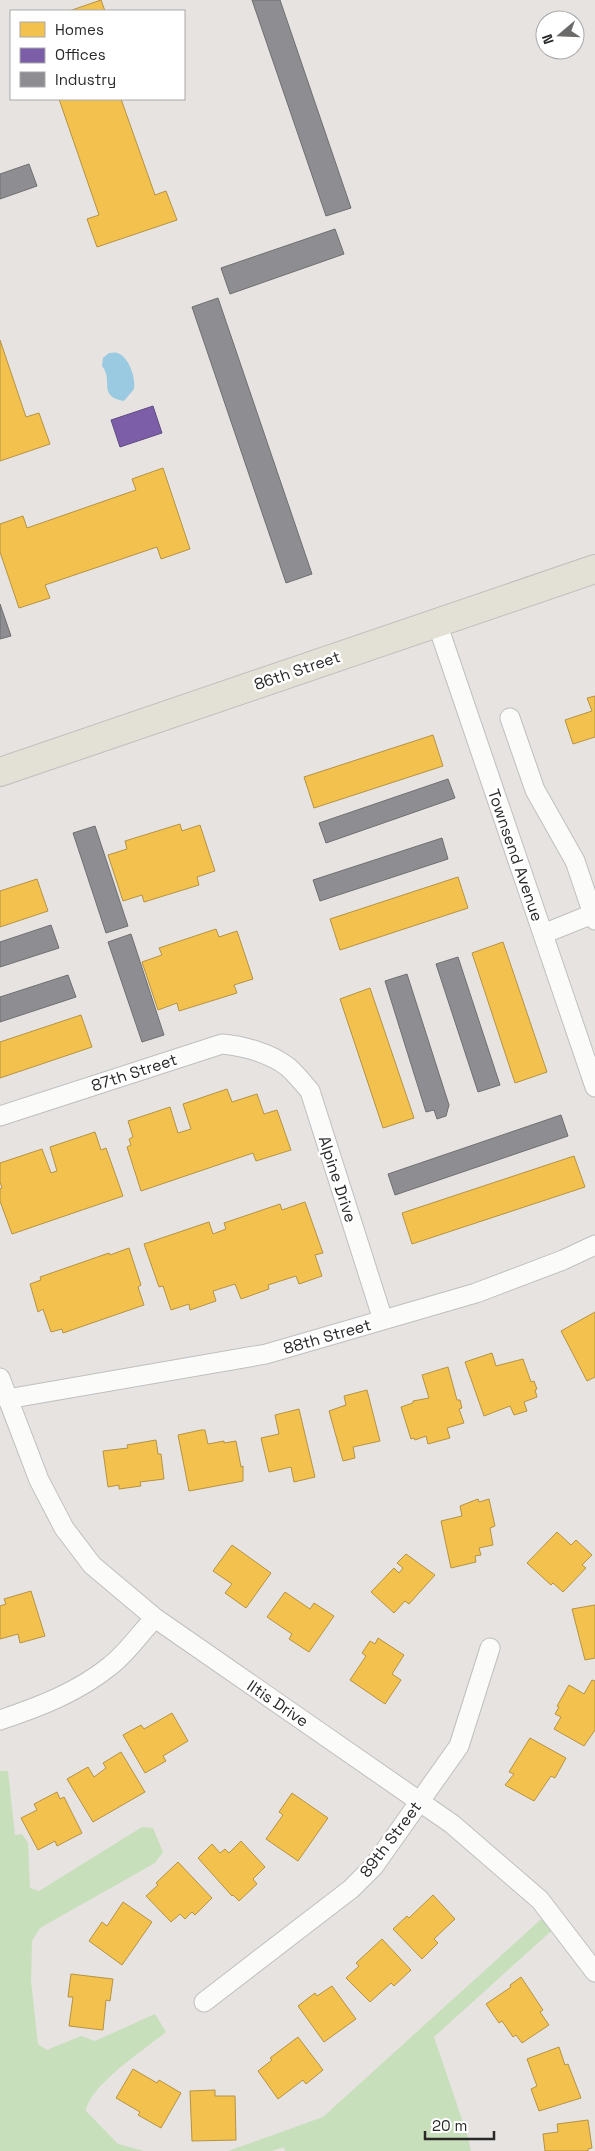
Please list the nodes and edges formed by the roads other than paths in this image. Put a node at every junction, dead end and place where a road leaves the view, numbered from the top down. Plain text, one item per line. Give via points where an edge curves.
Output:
1 (595, 569) edge
2 (437, 623) junction
3 (510, 718) dead end
4 (0, 772) edge
5 (594, 916) edge
6 (543, 934) junction
7 (268, 1056) joint
8 (595, 1086) edge
9 (0, 1116) edge
10 (595, 1245) edge
11 (383, 1320) junction
12 (0, 1378) edge
13 (7, 1399) junction
14 (155, 1618) junction
15 (490, 1648) dead end
16 (0, 1720) edge
17 (419, 1800) junction
18 (595, 1972) edge
19 (204, 2002) dead end

1 - 2 main road, 86th Street
2 - 4 main road, 86th Street
2 - 6 street, Townsend Avenue
3 - 5 street via 535,790 575,861
5 - 6 street
6 - 8 street, Townsend Avenue
7 - 9 street, 87th Street via 241,1045 222,1044
7 - 11 street, Alpine Drive via 288,1067 310,1090
10 - 11 street, 88th Street via 476,1293
11 - 13 street, 88th Street via 266,1354
12 - 13 street, Iltis Drive
13 - 14 street, Iltis Drive via 39,1480 64,1528 92,1565
14 - 16 street via 112,1665 91,1680 45,1704
14 - 17 street, Iltis Drive
15 - 17 street, 89th Street via 459,1746
17 - 18 street, Iltis Drive via 452,1824 540,1900
17 - 19 street, 89th Street via 374,1866 351,1889

